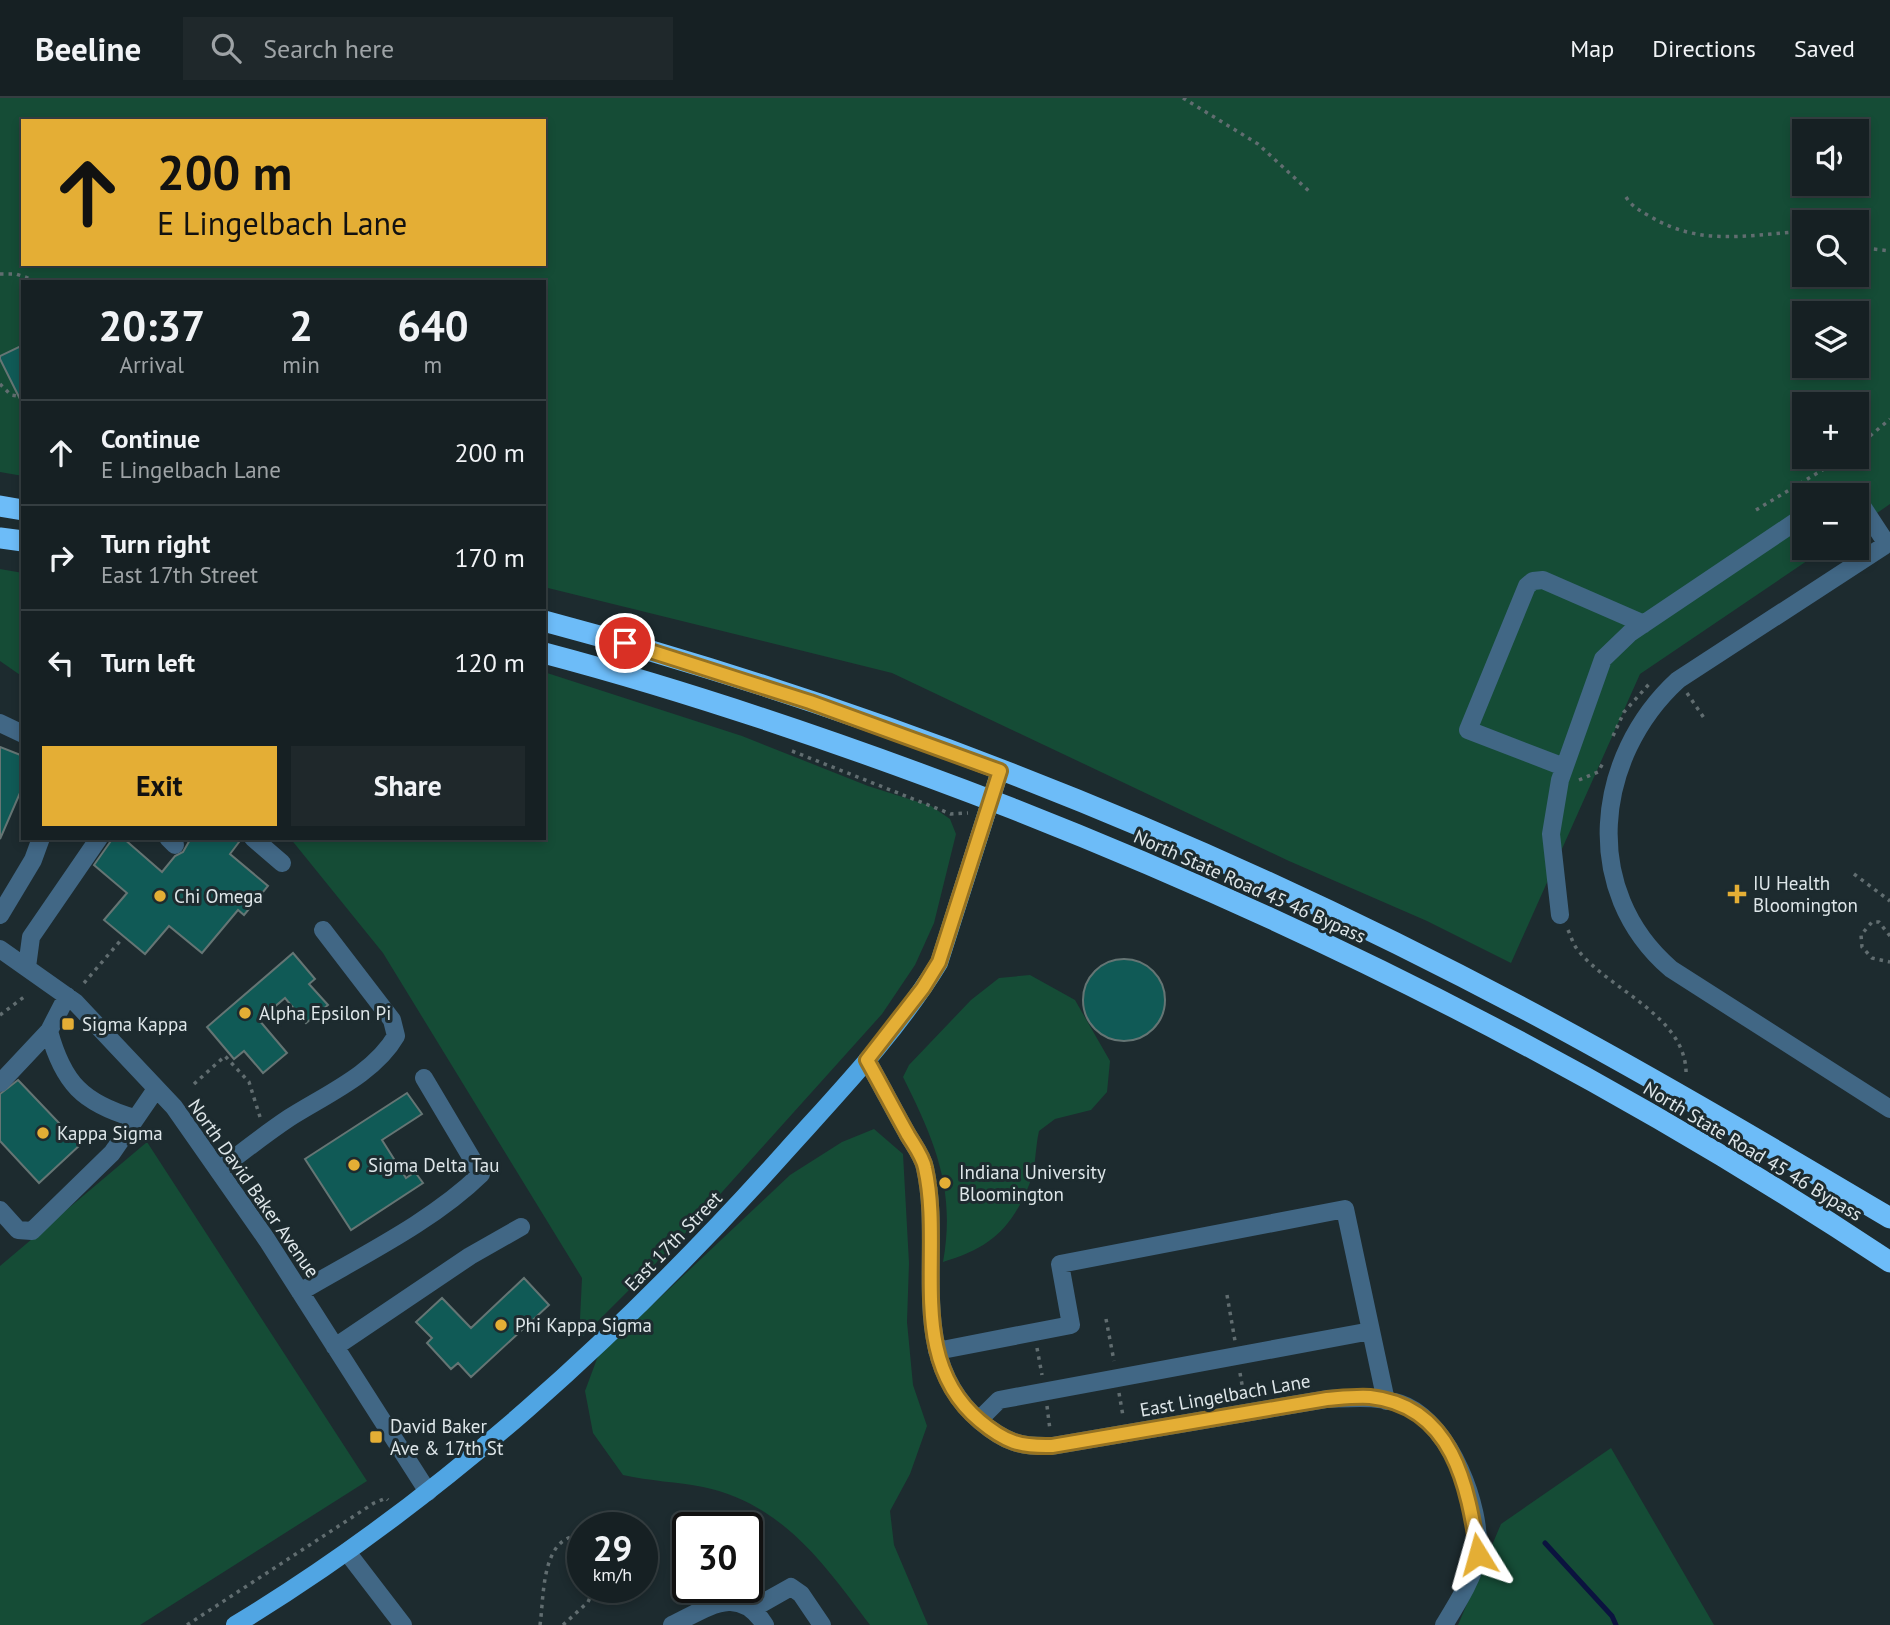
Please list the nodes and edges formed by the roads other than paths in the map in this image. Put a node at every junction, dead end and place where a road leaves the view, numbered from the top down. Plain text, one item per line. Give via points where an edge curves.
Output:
1 (0, 506) edge
2 (21, 510) edge
3 (1869, 515) edge
4 (1792, 524) edge
5 (0, 538) edge
6 (21, 541) edge
7 (1889, 543) edge
8 (546, 622) edge
9 (1644, 624) junction
10 (546, 654) edge
11 (0, 723) edge
12 (21, 733) edge
13 (1564, 767) junction
14 (1000, 771) junction
15 (989, 807) junction
16 (40, 840) edge
17 (98, 840) edge
18 (255, 840) edge
19 (282, 863) dead end
20 (0, 915) edge
21 (1560, 915) road end
22 (323, 930) dead end
23 (0, 949) edge
24 (27, 967) junction
25 (67, 996) junction
26 (49, 1031) junction
27 (867, 1060) junction
28 (424, 1078) dead end
29 (0, 1083) edge
30 (156, 1089) junction
31 (1890, 1110) edge
32 (134, 1118) junction
33 (219, 1170) junction
34 (0, 1210) edge
35 (1890, 1218) edge
36 (521, 1227) dead end
37 (1890, 1262) edge
38 (300, 1292) junction
39 (1371, 1331) junction
40 (335, 1348) junction
41 (937, 1351) junction
42 (1386, 1401) junction
43 (979, 1420) junction
44 (428, 1492) junction
45 (347, 1552) junction
46 (754, 1608) junction
47 (675, 1624) edge
48 (234, 1625) edge
49 (403, 1625) edge
50 (765, 1625) edge
51 (822, 1625) edge
52 (1444, 1625) edge

1 - 2 highway
3 - 7 street
4 - 9 street
5 - 6 highway
7 - 31 street via 1663,694 1618,768 1609,802 1608,837 1617,888 1632,922 1655,955
8 - 14 highway via 789,695
9 - 13 street via 1603,659
9 - 13 street via 1543,580 1527,586 1468,730
10 - 15 highway, North State Road 45 46 Bypass via 796,730
11 - 12 street
13 - 21 street via 1551,834
14 - 15 main road, East 17th Street
14 - 35 highway via 1264,880 1430,961 1583,1041
15 - 27 main road, East 17th Street via 939,962
15 - 37 highway, North State Road 45 46 Bypass via 1221,895 1448,1004 1710,1149
16 - 20 street
17 - 24 street via 31,937
18 - 19 street
22 - 33 street via 392,1020 396,1036 388,1049 352,1079
23 - 24 street, North David Baker Avenue
24 - 25 street, North David Baker Avenue
25 - 26 street
25 - 30 street, North David Baker Avenue
26 - 29 street
26 - 32 street via 56,1058 83,1096 97,1106
27 - 41 street, East Lingelbach Lane via 925,1166
27 - 44 main road, East 17th Street via 728,1216 626,1319 536,1403
28 - 38 street via 481,1174 443,1205
30 - 32 street
30 - 33 street, North David Baker Avenue
32 - 34 street via 112,1153 32,1231 19,1230
33 - 38 street, North David Baker Avenue
36 - 40 street via 470,1256
38 - 40 street, North David Baker Avenue
39 - 41 street via 1345,1209 1060,1264 1070,1325
39 - 42 street
39 - 43 street via 999,1400
40 - 44 street, North David Baker Avenue
41 - 43 street, East Lingelbach Lane via 949,1385
42 - 43 street, East Lingelbach Lane via 1327,1399 1052,1446 1022,1447
42 - 52 street, East Lingelbach Lane via 1406,1406 1436,1431 1456,1457 1471,1501 1478,1554
44 - 45 main road, East 17th Street
45 - 48 main road, East 17th Street
45 - 49 street
46 - 47 street via 736,1600 724,1602
46 - 50 street
46 - 51 street via 791,1587 802,1594

